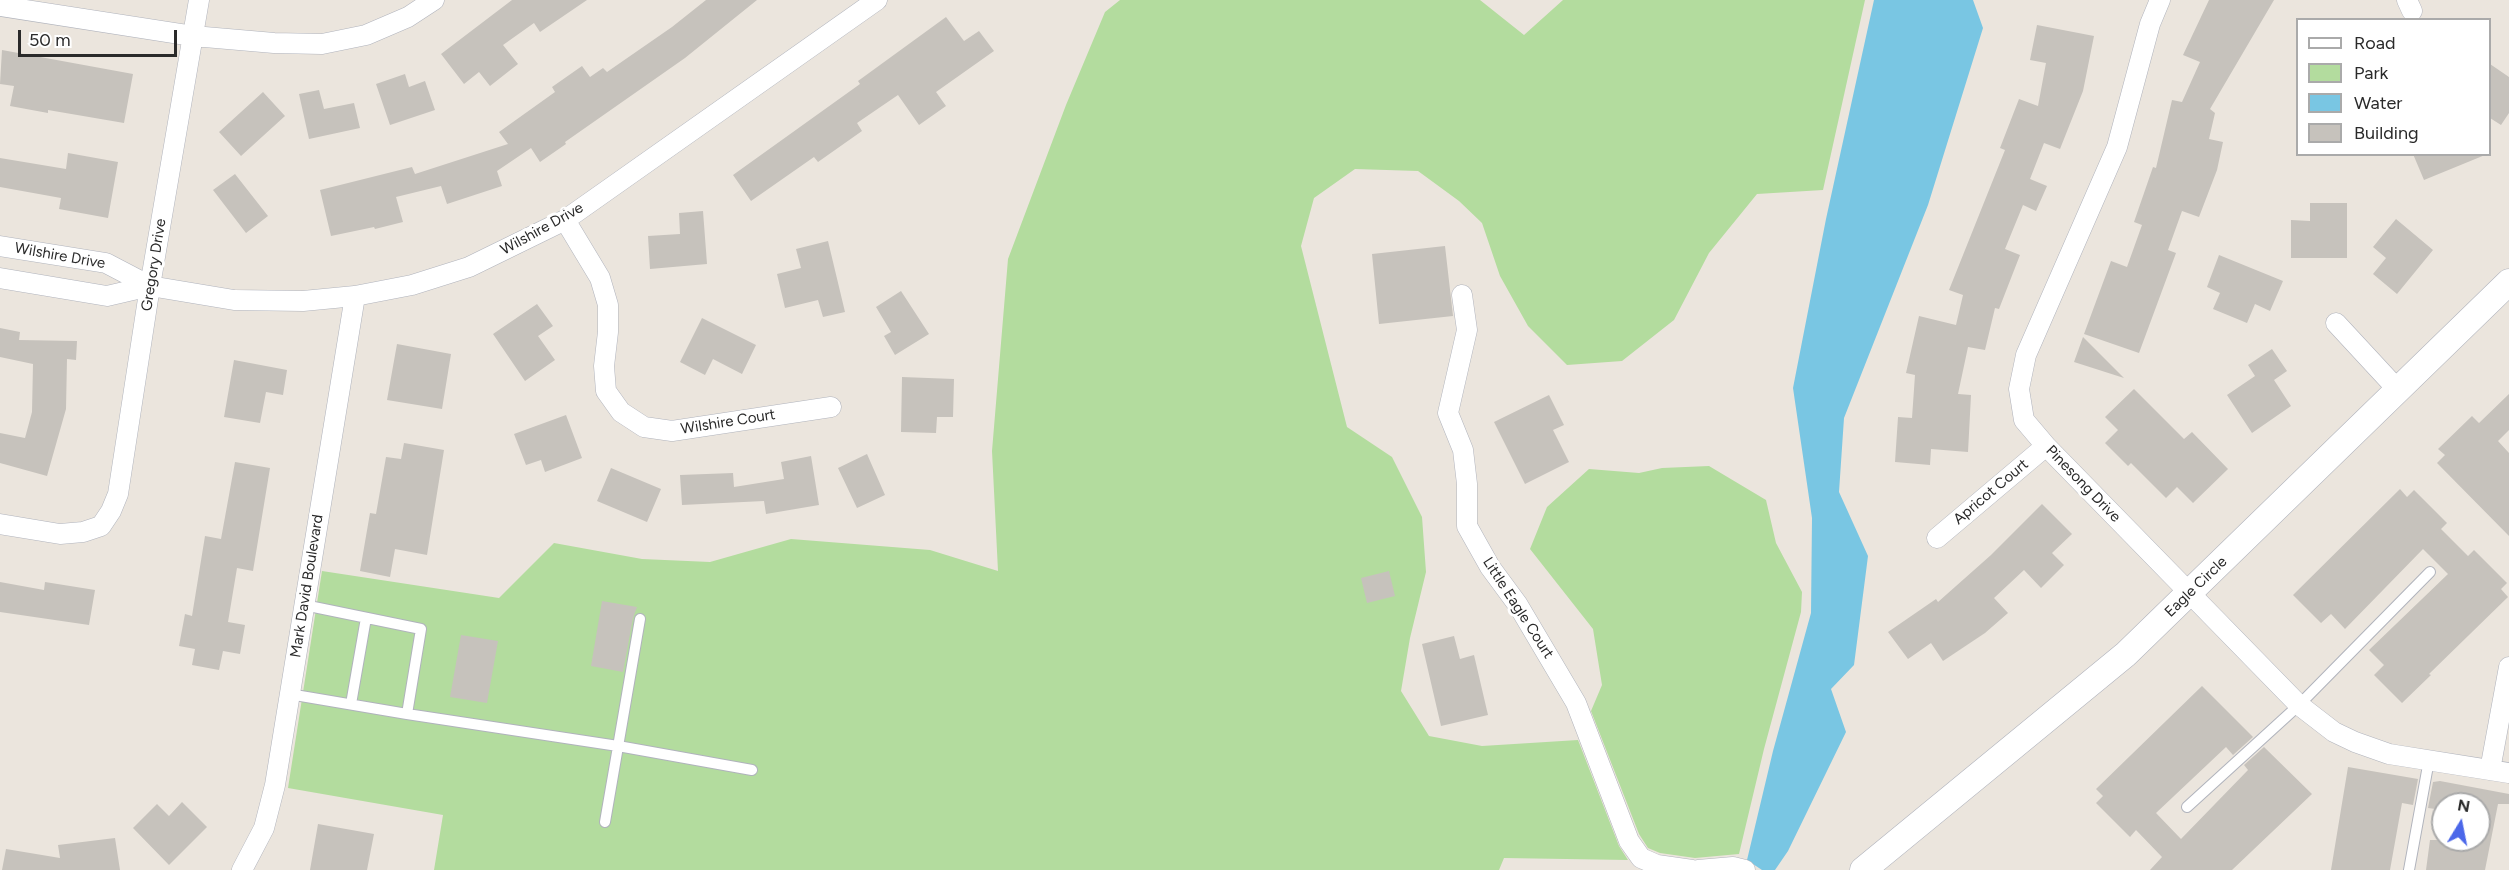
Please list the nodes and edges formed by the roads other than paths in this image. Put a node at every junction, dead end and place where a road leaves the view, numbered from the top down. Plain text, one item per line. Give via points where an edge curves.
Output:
1 (199, 0) edge
2 (434, 0) edge
3 (877, 0) edge
4 (2160, 0) edge
5 (0, 6) edge
6 (193, 36) junction
7 (565, 220) junction
8 (0, 246) edge
9 (0, 278) edge
10 (2509, 282) edge
11 (150, 286) junction
12 (1462, 295) dead end
13 (355, 296) junction
14 (2336, 323) dead end
15 (2398, 390) junction
16 (831, 407) dead end
17 (2046, 446) junction
18 (0, 524) edge
19 (1937, 538) dead end
20 (2430, 572) dead end
21 (2189, 593) junction
22 (304, 605) junction
23 (366, 618) junction
24 (640, 619) dead end
25 (2509, 667) edge
26 (289, 694) junction
27 (351, 704) junction
28 (2299, 705) junction
29 (407, 714) junction
30 (618, 746) junction
31 (2429, 760) junction
32 (752, 770) dead end
33 (2500, 771) edge
34 (2187, 807) dead end
35 (605, 822) dead end
36 (242, 870) edge
37 (1692, 870) edge
38 (1698, 870) edge
39 (1745, 870) edge
40 (1863, 870) edge
41 (2409, 870) edge

1 - 6 street, Gregory Drive
2 - 6 street via 408,17 366,35 322,44
3 - 7 street, Wilshire Drive
4 - 17 street, Pinesong Drive via 2117,147 2026,355 2019,389 2024,420
5 - 6 street
6 - 11 street, Gregory Drive
7 - 13 street, Wilshire Drive via 469,267 412,285
7 - 16 street, Wilshire Court via 600,278 608,305 606,391 621,412 644,427 672,431
8 - 11 street, Wilshire Drive via 106,263
9 - 11 street, Wilshire Drive via 107,296
10 - 15 street, Eagle Circle
11 - 13 street, Wilshire Drive via 234,300 303,301
11 - 18 street, Gregory Drive via 118,494 111,511 101,526 83,532 60,534
12 - 37 street, Little Eagle Court via 1467,330 1448,413 1463,450 1467,526 1576,703 1629,841 1641,858 1657,865
13 - 22 street, Mark David Boulevard
14 - 15 street
15 - 21 street, Eagle Circle
17 - 19 street, Apricot Court
17 - 21 street, Pinesong Drive
20 - 28 lane
21 - 28 street, Pinesong Drive
21 - 40 street, Eagle Circle via 2126,654
22 - 23 lane
22 - 26 street, Mark David Boulevard
23 - 27 lane
23 - 29 lane via 422,629
24 - 30 lane
25 - 33 street
26 - 27 lane
26 - 36 street, Mark David Boulevard via 264,828
27 - 29 lane
28 - 31 street, Pinesong Drive via 2334,732 2355,742 2390,754
28 - 34 lane
29 - 30 lane
30 - 32 lane
30 - 35 lane
31 - 33 street, Pinesong Drive
31 - 41 lane
38 - 39 street

